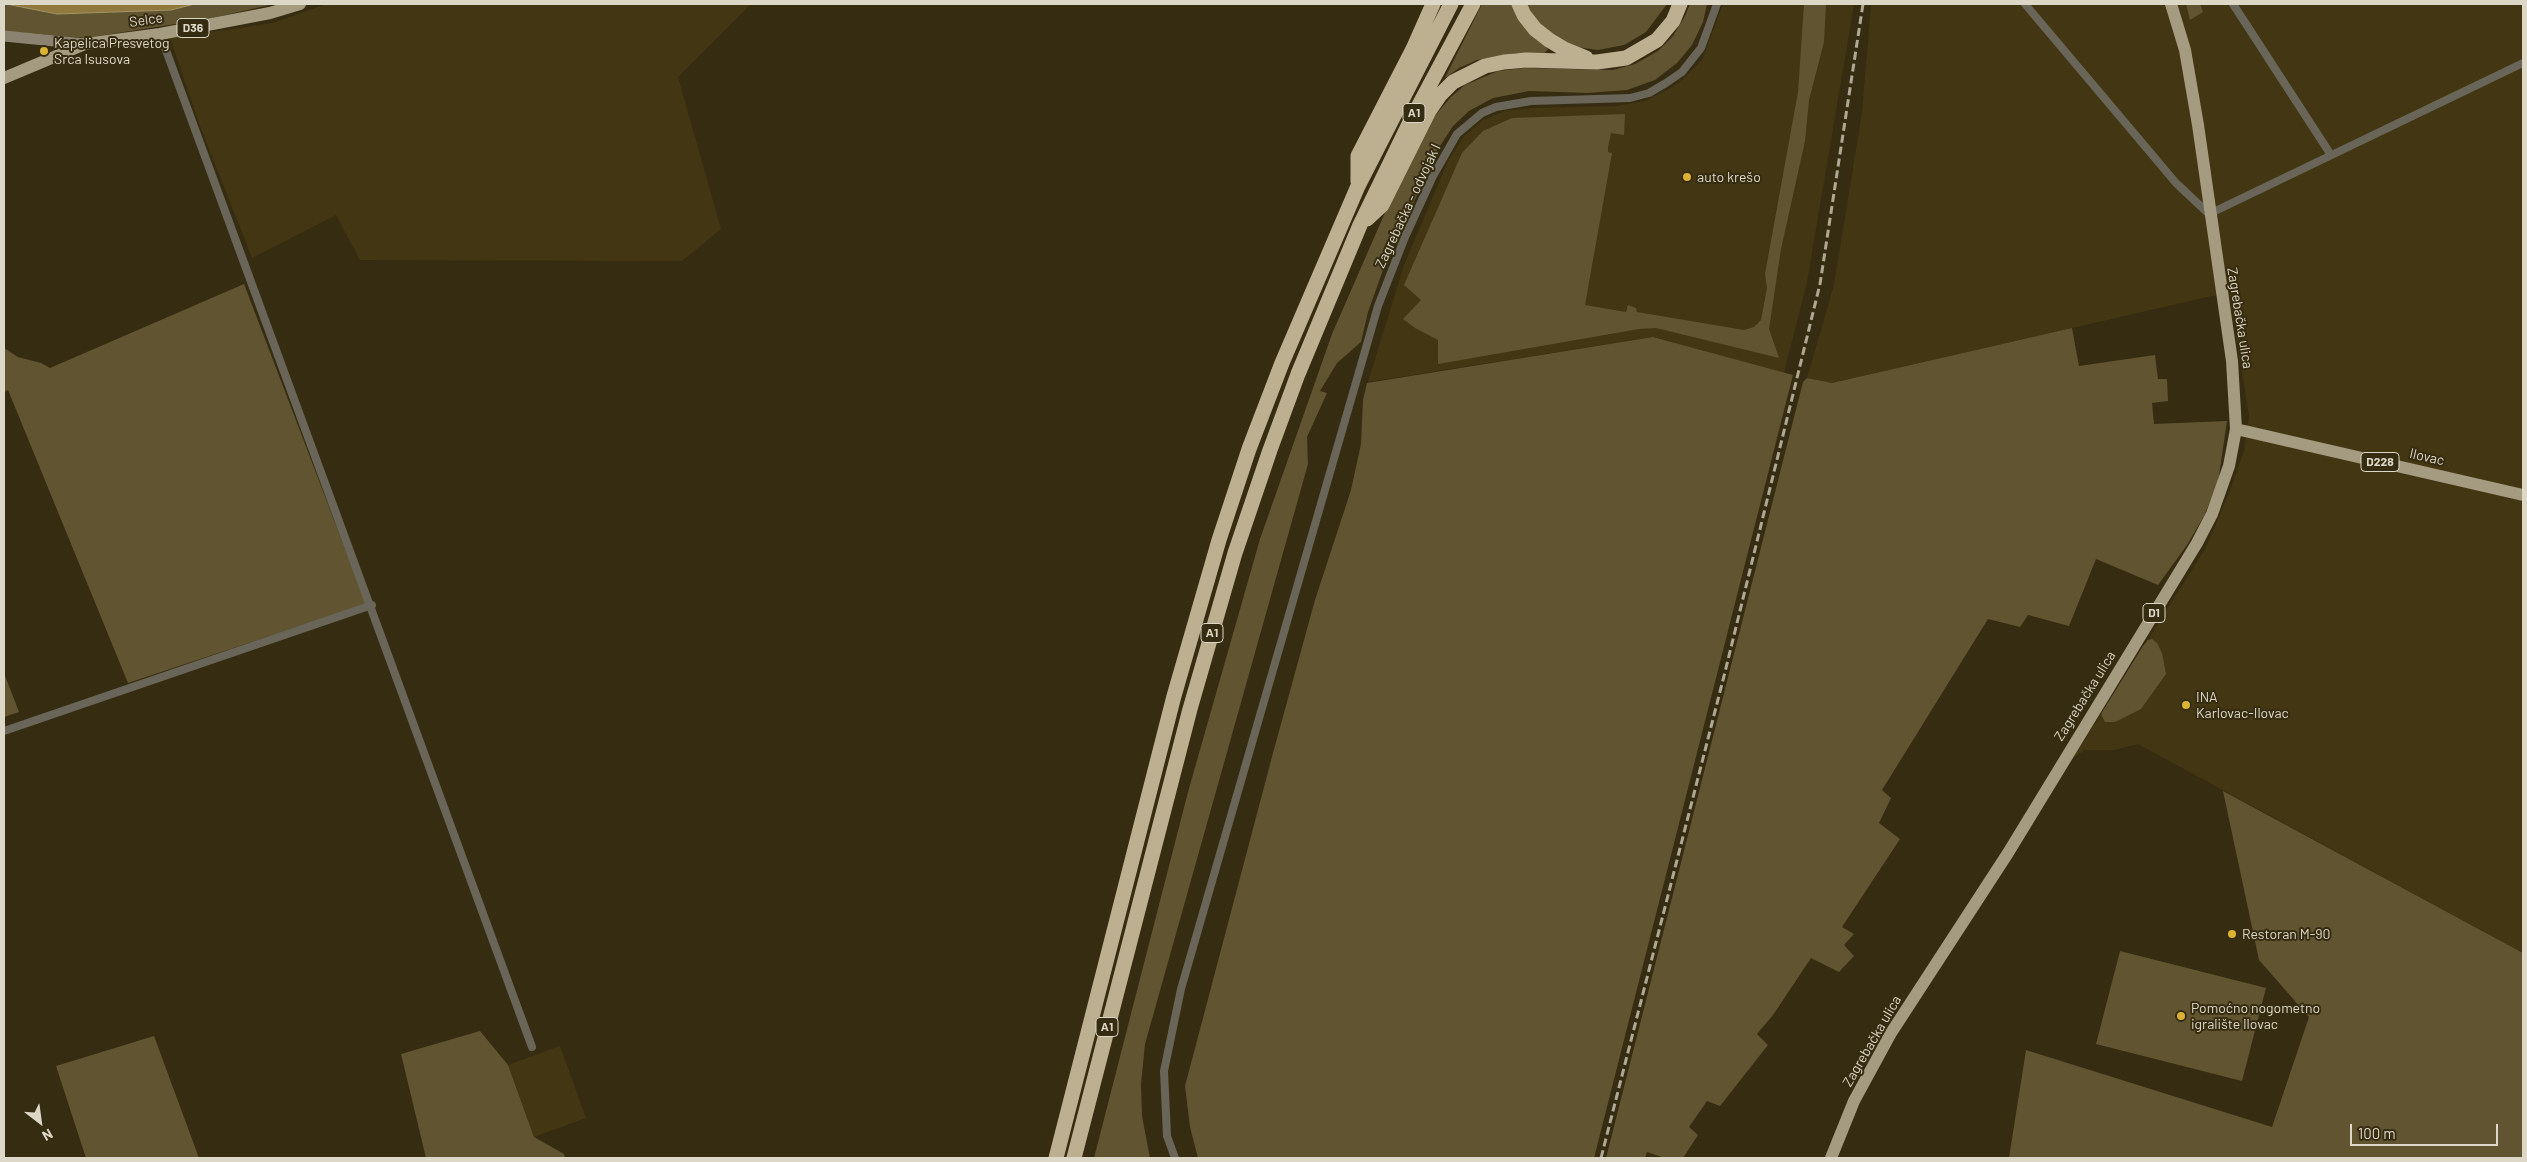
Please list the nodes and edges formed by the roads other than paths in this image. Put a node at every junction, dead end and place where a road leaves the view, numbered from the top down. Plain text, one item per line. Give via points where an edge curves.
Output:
1 (300, 4) edge
2 (1433, 4) edge
3 (1451, 4) edge
4 (1473, 4) edge
5 (1519, 4) edge
6 (1680, 4) edge
7 (1717, 4) edge
8 (2025, 4) edge
9 (2172, 4) edge
10 (2233, 4) edge
11 (160, 34) junction
12 (4, 36) edge
13 (85, 44) junction
14 (1597, 62) junction
15 (2523, 63) edge
16 (4, 78) edge
17 (2331, 155) junction
18 (1358, 186) junction
19 (2209, 214) junction
20 (1360, 225) junction
21 (2236, 429) junction
22 (2523, 495) edge
23 (372, 605) junction
24 (4, 731) edge
25 (532, 1046) dead end
26 (1056, 1158) edge
27 (1074, 1158) edge
28 (1175, 1158) edge
29 (1830, 1158) edge

1 - 11 main road, Selce / D36 via 270,13
2 - 18 highway via 1358,156
3 - 18 highway, A1
4 - 20 highway, A1
5 - 14 highway via 1535,29 1549,40 1564,50
6 - 14 highway via 1665,31 1647,47 1626,58
7 - 28 street, Zagrebačka - odvojak I via 1705,40 1692,60 1674,78 1649,92 1620,99 1512,103 1482,113 1464,127 1442,158 1378,306 1170,1029 1164,1071 1164,1102 1167,1136
8 - 19 street via 2176,183
9 - 19 main road, Zagrebačka ulica / D1 via 2198,125
10 - 17 street
11 - 13 main road, Selce / D36
11 - 23 street
12 - 13 main road
13 - 16 main road, D36
14 - 20 highway via 1504,62 1485,66 1454,82 1428,110 1382,204
15 - 17 street
17 - 19 street
18 - 26 highway, A1 via 1282,363 1219,540 1171,705
19 - 21 main road, Zagrebačka ulica / D1 via 2232,361
20 - 27 highway, A1 via 1298,374 1235,553 1173,775
21 - 22 main road, Ilovac / D228
21 - 29 main road, Zagrebačka ulica / D1 via 2223,485 2197,543 2008,853 1891,1033 1854,1101
23 - 24 street
23 - 25 street

